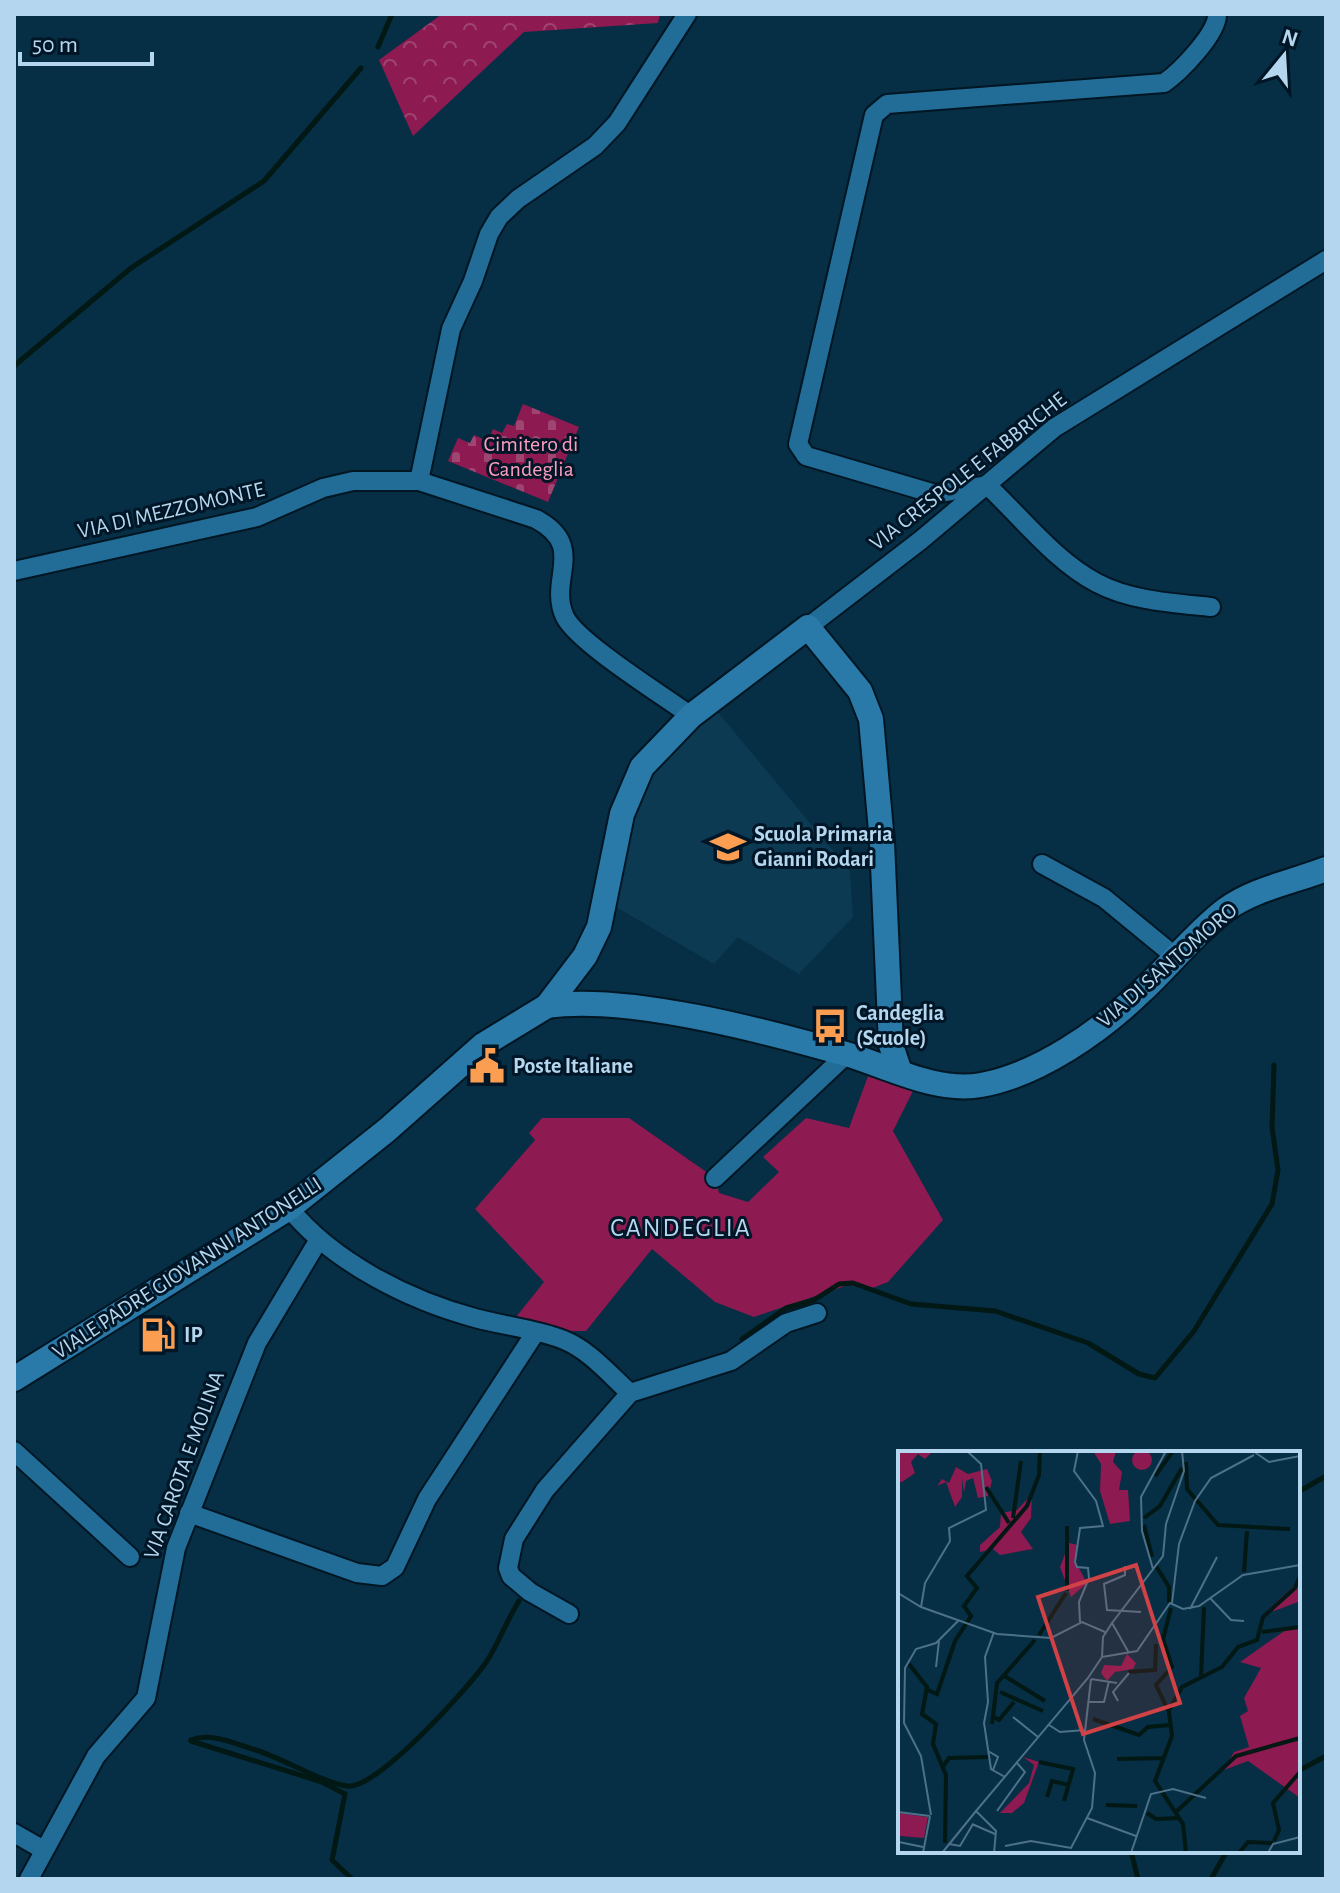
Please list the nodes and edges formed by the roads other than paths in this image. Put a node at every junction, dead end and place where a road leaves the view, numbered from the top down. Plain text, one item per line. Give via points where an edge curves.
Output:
1 (687, 14) edge
2 (1217, 14) edge
3 (1326, 260) edge
4 (419, 481) junction
5 (987, 485) junction
6 (14, 571) edge
7 (1211, 607) dead end
8 (808, 627) junction
9 (691, 716) junction
10 (1042, 864) dead end
11 (1326, 869) edge
12 (1177, 958) junction
13 (547, 1006) junction
14 (891, 1045) junction
15 (857, 1058) junction
16 (900, 1072) junction
17 (715, 1178) dead end
18 (289, 1208) junction
19 (318, 1241) junction
20 (817, 1313) dead end
21 (535, 1333) junction
22 (14, 1379) edge
23 (630, 1393) junction
24 (14, 1451) edge
25 (189, 1513) junction
26 (130, 1557) dead end
27 (569, 1614) dead end
28 (14, 1833) edge
29 (42, 1849) junction
30 (29, 1879) edge

1 - 4 street via 617,123 595,146 518,199 489,234 447,343
2 - 5 street via 1205,40 1164,83 887,104 874,115 798,444 806,456 912,490 935,494
3 - 5 street, VIA CRESPOLE E FABBRICHE via 1054,428
4 - 6 street, VIA DI MEZZOMONTE via 353,481 257,517
4 - 9 street, VIA DI MEZZOMONTE via 536,519 551,529 564,550 566,620
5 - 7 street via 1097,583 1149,600
5 - 8 street, VIA CRESPOLE E FABBRICHE
8 - 9 main road
8 - 14 main road via 860,691 871,719
9 - 13 main road via 636,775 622,814 599,927 585,956
10 - 12 street via 1104,898
11 - 12 main road, VIA DI SANTOMORO via 1236,903
12 - 16 main road, VIA DI SANTOMORO via 1132,1001 1074,1043 1005,1078 955,1086
13 - 15 main road, VIA DI SANTOMORO via 583,1002 625,1007
13 - 18 main road, VIALE PADRE GIOVANNI ANTONELLI via 483,1045
14 - 15 main road
14 - 16 main road
15 - 16 main road, VIA DI SANTOMORO
15 - 17 street
18 - 19 street
18 - 22 main road, VIALE PADRE GIOVANNI ANTONELLI
19 - 21 street via 435,1304
19 - 25 street, VIA CAROTA E MOLINA via 257,1343
20 - 23 street via 786,1323 731,1361
21 - 23 street via 577,1346
21 - 25 street via 427,1499 405,1550 389,1572 357,1573
23 - 27 street via 545,1490 510,1551 511,1576 537,1598
24 - 26 street
25 - 29 street, VIA CAROTA E MOLINA via 166,1587 146,1698 96,1756
28 - 29 street
29 - 30 street, VIA CAROTA E MOLINA

